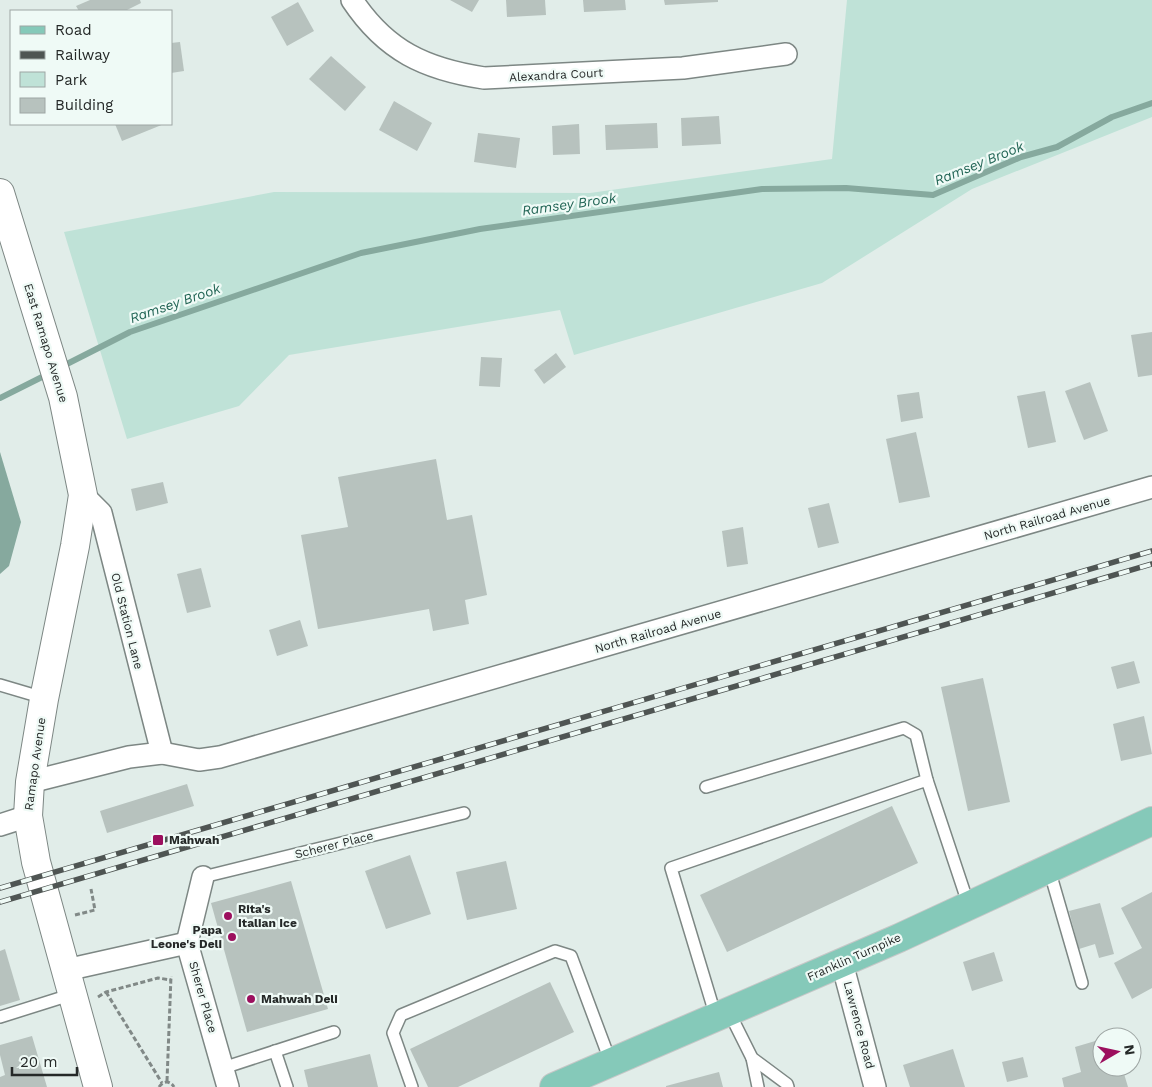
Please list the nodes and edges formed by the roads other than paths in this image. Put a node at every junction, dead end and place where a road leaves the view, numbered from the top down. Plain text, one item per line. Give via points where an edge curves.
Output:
1 (352, 0) edge
2 (786, 54) dead end
3 (0, 193) edge
4 (1152, 487) edge
5 (83, 495) junction
6 (0, 684) edge
7 (44, 699) junction
8 (162, 752) junction
9 (927, 780) junction
10 (30, 782) junction
11 (706, 788) dead end
12 (464, 813) dead end
13 (28, 816) junction
14 (1152, 821) edge
15 (0, 825) edge
16 (1048, 869) junction
17 (203, 877) joint
18 (969, 906) junction
19 (187, 943) junction
20 (842, 963) junction
21 (1082, 983) dead end
22 (78, 988) junction
23 (722, 1014) junction
24 (0, 1017) edge
25 (334, 1032) dead end
26 (275, 1050) junction
27 (752, 1058) junction
28 (611, 1063) junction
29 (225, 1077) edge
30 (98, 1087) edge
31 (287, 1087) edge
32 (412, 1087) edge
33 (554, 1087) edge
34 (758, 1087) edge
35 (788, 1087) edge
36 (875, 1087) edge

1 - 2 street, Alexandra Court via 380,34 402,51 454,74 484,78 683,68
3 - 5 street, East Ramapo Avenue via 63,397
4 - 8 street, North Railroad Avenue via 220,757 199,760
5 - 7 street, Ramapo Avenue
5 - 8 street, Old Station Lane via 101,513
6 - 7 lane
7 - 10 street, Ramapo Avenue
8 - 10 street, North Railroad Avenue via 129,756
9 - 11 lane via 916,735 904,728
9 - 18 lane
9 - 23 lane via 670,868
10 - 13 street, Ramapo Avenue
12 - 17 lane, Scherer Place
13 - 15 street
13 - 22 street, Ramapo Avenue via 36,862
14 - 16 main road, Franklin Turnpike
16 - 18 main road, Franklin Turnpike
16 - 21 lane
17 - 19 street, Sherer Place
18 - 20 main road, Franklin Turnpike
19 - 22 street
19 - 29 street, Sherer Place
20 - 23 main road, Franklin Turnpike
20 - 36 street, Lawrence Road
22 - 24 lane
22 - 30 street, Ramapo Avenue
23 - 27 lane
23 - 28 main road, Franklin Turnpike
25 - 26 lane
26 - 29 lane
26 - 31 lane
27 - 34 lane
27 - 35 lane
28 - 32 lane via 571,956 555,951 402,1015 393,1034
28 - 33 main road, Franklin Turnpike

